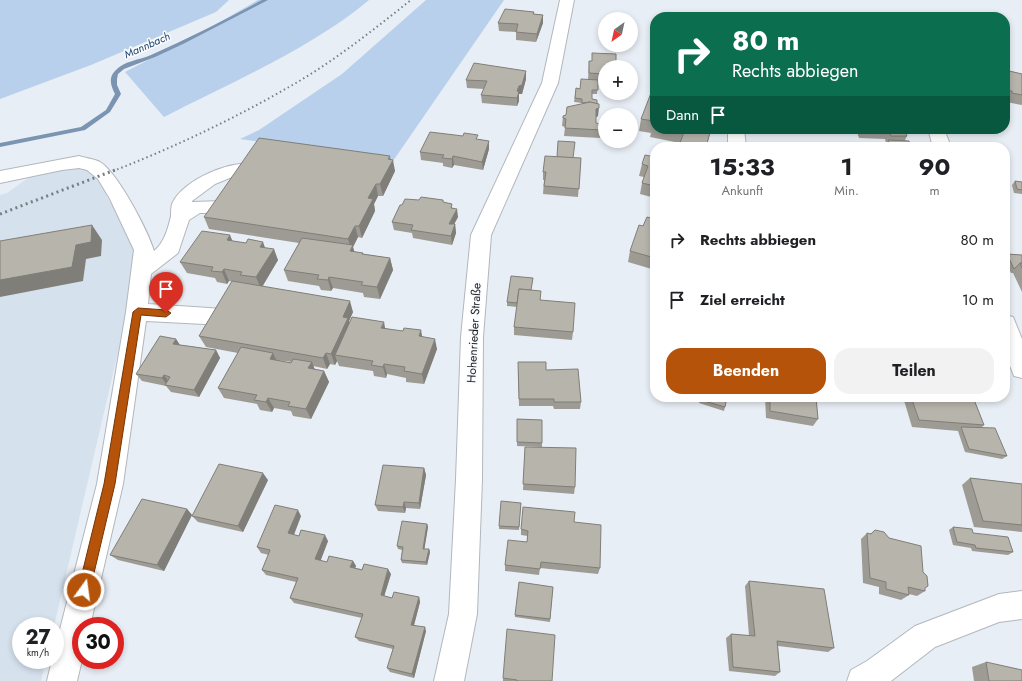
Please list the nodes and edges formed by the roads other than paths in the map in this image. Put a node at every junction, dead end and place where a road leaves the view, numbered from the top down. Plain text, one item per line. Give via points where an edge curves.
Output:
1 (567, 0) edge
2 (250, 169) edge
3 (0, 177) edge
4 (224, 207) edge
5 (180, 216) junction
6 (142, 271) junction
7 (138, 312) junction
8 (224, 317) edge
9 (1010, 342) edge
10 (1016, 365) edge
11 (1022, 605) edge
12 (873, 678) edge
13 (62, 681) edge
14 (450, 681) edge

1 - 14 street, Hohenrieder Straße via 550,83 481,235 472,337 463,614
2 - 5 street via 229,172 209,180 185,197 180,205
3 - 6 street via 62,164 79,162 93,166 104,175 114,189 131,222 144,250
4 - 5 street via 197,207
5 - 6 street via 171,248
6 - 7 street
7 - 8 street
7 - 13 street via 110,484
9 - 10 street
11 - 12 street via 999,608 925,636

